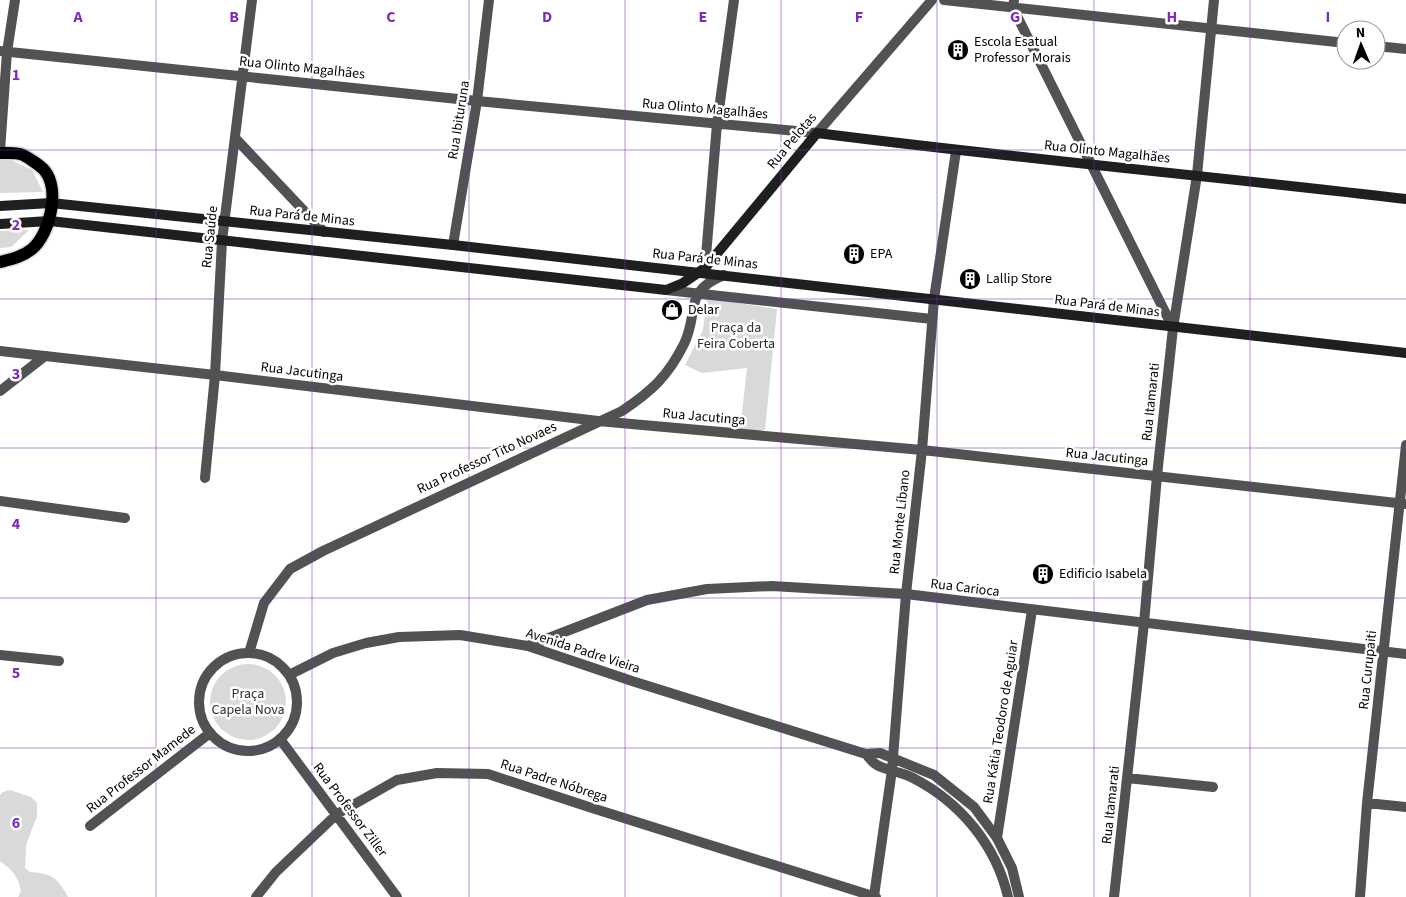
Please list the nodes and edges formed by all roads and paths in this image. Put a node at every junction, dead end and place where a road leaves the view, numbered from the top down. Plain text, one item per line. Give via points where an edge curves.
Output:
1 (14, 0) edge
2 (252, 0) edge
3 (489, 0) edge
4 (734, 0) edge
5 (932, 0) edge
6 (944, 0) edge
7 (1214, 0) edge
8 (1013, 4) edge
9 (1210, 29) junction
10 (1336, 42) edge
11 (1386, 47) edge
12 (1406, 49) edge
13 (4, 52) edge
14 (243, 75) junction
15 (476, 101) junction
16 (717, 124) junction
17 (817, 133) junction
18 (236, 138) junction
19 (956, 151) junction
20 (0, 152) edge
21 (1091, 165) junction
22 (1197, 175) junction
23 (1406, 199) edge
24 (51, 203) junction
25 (0, 206) edge
26 (50, 221) junction
27 (226, 222) junction
28 (0, 224) edge
29 (324, 232) junction
30 (222, 241) junction
31 (453, 245) junction
32 (0, 262) edge
33 (702, 270) junction
34 (724, 275) junction
35 (666, 290) junction
36 (697, 294) junction
37 (934, 299) junction
38 (932, 319) junction
39 (1174, 328) junction
40 (0, 352) edge
41 (1406, 353) edge
42 (45, 356) junction
43 (215, 375) junction
44 (0, 391) edge
45 (598, 422) junction
46 (1406, 446) edge
47 (922, 450) junction
48 (1157, 476) junction
49 (205, 478) dead end
50 (0, 501) edge
51 (1403, 504) edge
52 (125, 518) dead end
53 (906, 594) junction
54 (1032, 610) junction
55 (1144, 623) junction
56 (528, 646) junction
57 (1384, 652) junction
58 (249, 653) junction
59 (1406, 654) edge
60 (0, 655) edge
61 (59, 660) dead end
62 (289, 675) junction
63 (210, 733) junction
64 (280, 739) junction
65 (866, 754) junction
66 (894, 758) junction
67 (892, 770) junction
68 (1127, 778) junction
69 (1213, 787) dead end
70 (1367, 803) junction
71 (1406, 808) edge
72 (337, 814) junction
73 (90, 826) dead end
74 (997, 838) junction
75 (256, 897) edge
76 (398, 897) edge
77 (875, 897) edge
78 (1008, 897) edge
79 (1019, 897) edge
80 (1114, 897) edge
81 (1360, 897) edge

1 - 13 street
2 - 14 street, Rua Saúde
3 - 15 street, Rua Ibituruna
4 - 16 street
5 - 17 street, Rua Pelotas
6 - 8 street
7 - 9 street, Rua Itamarati
8 - 9 street
8 - 21 street
9 - 10 street
9 - 22 street, Rua Itamarati
11 - 12 street
13 - 14 street, Rua Olinto Magalhães
13 - 20 street
14 - 15 street, Rua Olinto Magalhães
14 - 18 street, Rua Saúde
15 - 16 street, Rua Olinto Magalhães
15 - 31 street, Rua Ibituruna
16 - 17 street, Rua Olinto Magalhães
16 - 33 street
17 - 19 main road, Rua Olinto Magalhães
17 - 33 main road, Rua Pelotas
18 - 27 street, Rua Saúde
18 - 29 street
19 - 21 main road, Rua Olinto Magalhães
19 - 37 street, Rua Monte Líbano
20 - 24 main road via 22,154 45,171 52,186
21 - 22 main road, Rua Olinto Magalhães
21 - 39 street
22 - 23 main road, Rua Olinto Magalhães
22 - 39 street, Rua Itamarati
24 - 25 main road, Rua Pará de Minas
24 - 26 main road
24 - 27 main road, Rua Pará de Minas
26 - 28 main road
26 - 30 main road
26 - 32 main road via 32,249 18,258
27 - 29 main road, Rua Pará de Minas
27 - 30 street, Rua Saúde
29 - 31 main road, Rua Pará de Minas
30 - 35 main road
30 - 43 street, Rua Saúde
31 - 33 main road, Rua Pará de Minas
33 - 34 main road, Rua Pará de Minas
33 - 35 main road, Rua Pelotas via 683,284
34 - 36 street via 707,283
34 - 37 main road, Rua Pará de Minas
35 - 36 street
36 - 38 street
36 - 45 street, Rua Professor Tito Novaes via 685,342 662,380 639,400
37 - 38 street, Rua Monte Líbano
37 - 39 main road, Rua Pará de Minas
38 - 47 street, Rua Monte Líbano
39 - 41 main road, Rua Pará de Minas
39 - 48 street, Rua Itamarati
40 - 42 street, Rua Jacutinga
42 - 43 street, Rua Jacutinga
42 - 44 street
43 - 45 street, Rua Jacutinga
43 - 49 street, Rua Saúde
45 - 47 street, Rua Jacutinga
45 - 58 street, Rua Professor Tito Novaes via 332,546 290,569 264,603
46 - 51 street, Rua Curupaiti
47 - 48 street, Rua Jacutinga
47 - 53 street, Rua Monte Líbano
48 - 51 street, Rua Jacutinga
48 - 55 street, Rua Itamarati
50 - 52 street
51 - 57 street, Rua Curupaiti
53 - 54 street, Rua Carioca
53 - 56 street, Rua Carioca via 772,586 707,589 647,600
53 - 66 street, Rua Monte Líbano
54 - 55 street, Rua Carioca
54 - 74 street, Rua Kátia Teodoro de Aguiar
55 - 57 street, Rua Carioca
55 - 68 street, Rua Itamarati
56 - 62 street, Avenida Padre Vieira via 460,635 399,637 333,652
56 - 65 street, Avenida Padre Vieira
57 - 59 street, Rua Carioca
57 - 70 street, Rua Curupaiti
58 - 62 street via 278,663
58 - 63 street via 231,656 214,665 203,680 198,698 201,717
60 - 61 street
62 - 64 street via 296,691 297,709 291,725
63 - 64 street via 228,746 251,751
63 - 73 street, Rua Professor Mamede
64 - 72 street, Rua Professor Ziller
65 - 66 street via 880,753
65 - 67 street via 876,765
66 - 67 street, Rua Monte Líbano
66 - 74 street via 934,775 974,807
67 - 77 street, Rua Monte Líbano
67 - 78 street via 935,791 968,819 992,854
68 - 69 street
68 - 80 street, Rua Itamarati
70 - 71 street
70 - 81 street, Rua Curupaiti
72 - 75 street, Rua Padre Nóbrega via 276,872
72 - 76 street, Rua Professor Ziller
72 - 77 street, Rua Padre Nóbrega via 397,780 436,773 488,774
74 - 79 street via 1012,868

